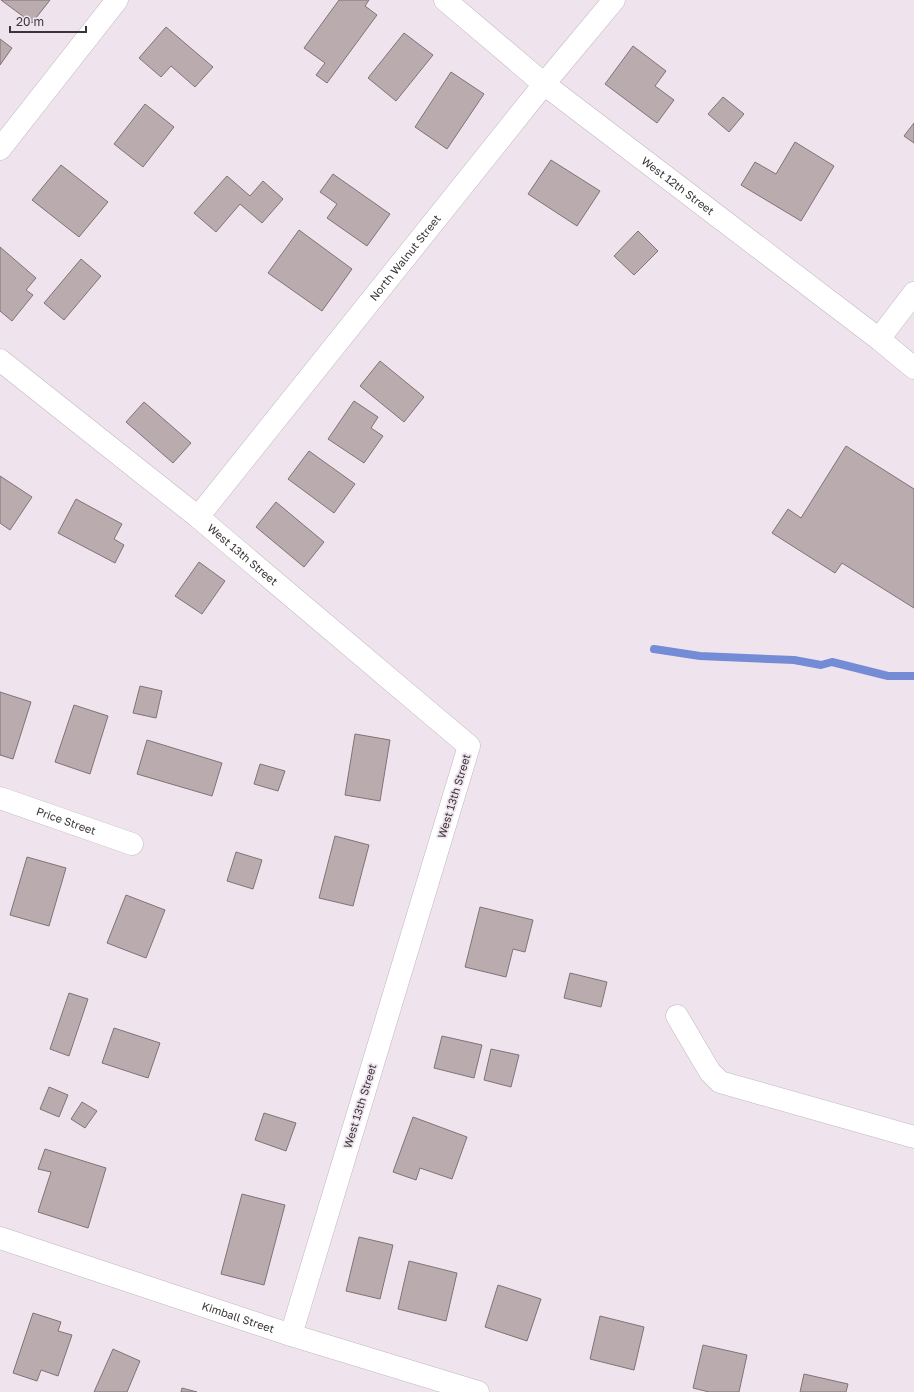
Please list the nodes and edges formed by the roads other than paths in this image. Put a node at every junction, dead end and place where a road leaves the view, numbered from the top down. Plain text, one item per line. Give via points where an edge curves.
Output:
1 (117, 0) edge
2 (445, 0) edge
3 (614, 0) edge
4 (544, 84) junction
5 (0, 149) edge
6 (914, 292) edge
7 (878, 339) junction
8 (0, 360) edge
9 (914, 368) edge
10 (198, 517) junction
11 (0, 798) edge
12 (132, 844) dead end
13 (677, 1016) dead end
14 (914, 1137) edge
15 (0, 1238) edge
16 (290, 1335) junction
17 (478, 1392) edge

1 - 5 street
2 - 4 street, West 12th Street
3 - 4 street, North Walnut Street
4 - 7 street, West 12th Street
4 - 10 street, North Walnut Street
6 - 7 street
7 - 9 street, West 12th Street
8 - 10 street, West 13th Street
10 - 16 street, West 13th Street via 469,746
11 - 12 street, Price Street
13 - 14 street via 710,1072 720,1082
15 - 16 street, Kimball Street
16 - 17 street, Kimball Street

